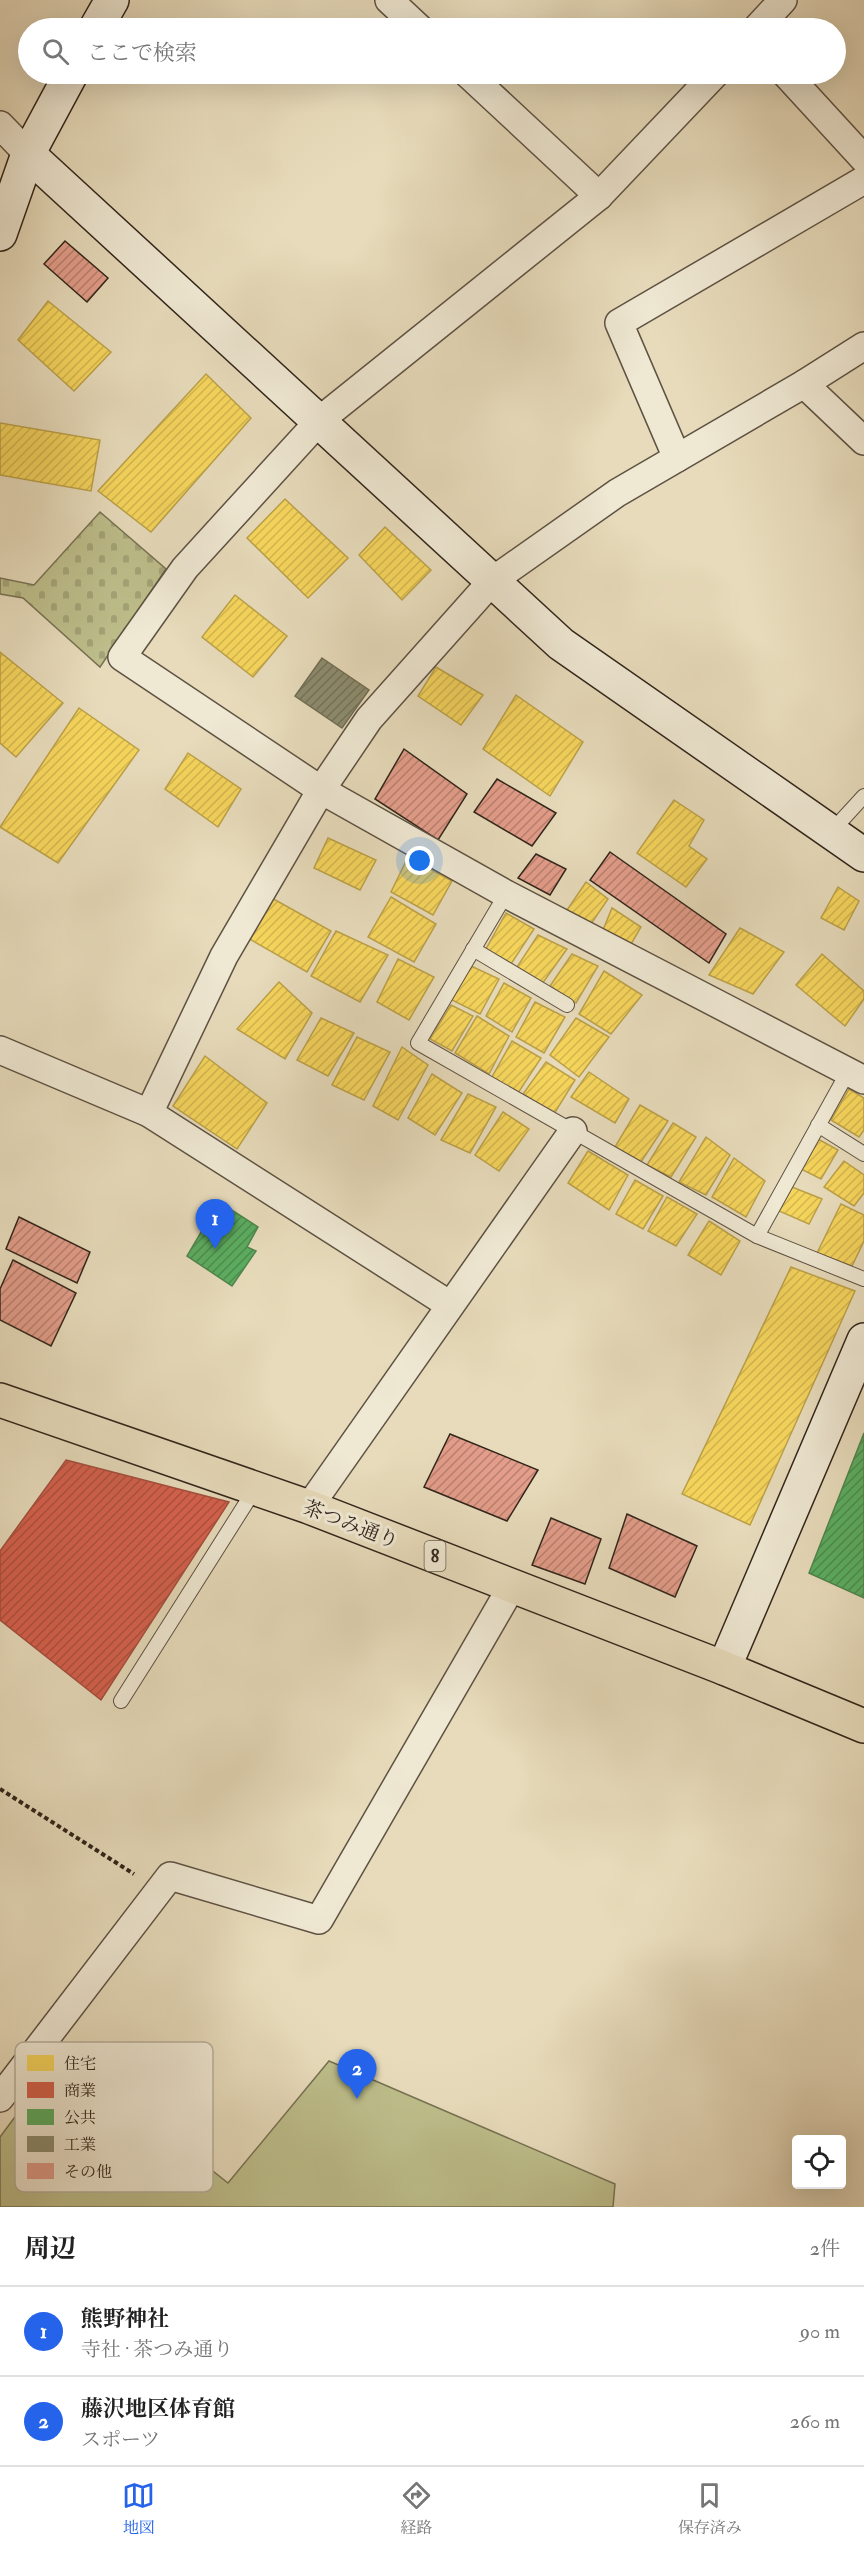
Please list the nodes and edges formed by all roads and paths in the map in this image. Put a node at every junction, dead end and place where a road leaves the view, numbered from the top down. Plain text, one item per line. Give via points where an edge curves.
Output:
1 (112, 0) edge
2 (389, 0) edge
3 (783, 0) edge
4 (102, 18) edge
5 (408, 18) edge
6 (766, 18) edge
7 (66, 84) edge
8 (479, 84) edge
9 (705, 84) edge
10 (795, 84) edge
11 (0, 125) edge
12 (28, 154) junction
13 (864, 159) edge
14 (864, 180) edge
15 (599, 196) junction
16 (0, 234) edge
17 (864, 346) edge
18 (804, 384) junction
19 (320, 420) junction
20 (864, 441) edge
21 (677, 458) junction
22 (492, 581) junction
23 (321, 790) junction
24 (864, 796) edge
25 (831, 832) junction
26 (864, 855) edge
27 (506, 894) junction
28 (473, 949) junction
29 (567, 1005) dead end
30 (0, 1050) edge
31 (856, 1075) edge
32 (149, 1113) junction
33 (818, 1125) junction
34 (573, 1131) junction
35 (864, 1154) edge
36 (757, 1236) junction
37 (864, 1279) edge
38 (450, 1305) junction
39 (864, 1340) edge
40 (2, 1404) edge
41 (255, 1490) junction
42 (309, 1507) junction
43 (512, 1586) junction
44 (724, 1668) junction
45 (121, 1701) dead end
46 (864, 1726) edge
47 (0, 1789) edge
48 (158, 1890) junction
49 (43, 2042) edge
50 (15, 2078) edge
51 (0, 2098) edge

1 - 4 street
2 - 5 street
3 - 6 street
7 - 12 street
8 - 15 street
9 - 15 street
10 - 13 street
11 - 12 street
12 - 16 street
12 - 19 street
14 - 21 street via 619,323
15 - 19 street
17 - 18 street
18 - 20 street
18 - 21 street
19 - 22 street
19 - 23 street via 185,568 122,657
21 - 22 street via 617,493
22 - 23 street via 369,719
22 - 25 street via 561,644
23 - 27 street
23 - 32 street via 224,956
24 - 25 lane
25 - 26 street
27 - 28 lane
27 - 31 street
28 - 29 lane
28 - 34 lane via 418,1043
30 - 32 street
31 - 33 lane
32 - 38 street
33 - 35 lane
33 - 36 lane
34 - 36 lane
34 - 38 street
36 - 37 lane
38 - 42 street
39 - 44 street
40 - 41 main road, 茶つみ通り / 8
41 - 42 main road, 茶つみ通り / 8
41 - 45 lane
42 - 43 main road, 茶つみ通り / 8
43 - 44 main road, 茶つみ通り / 8
43 - 48 street via 319,1920 170,1876
44 - 46 main road, 茶つみ通り / 8
47 - 48 path
48 - 49 street
50 - 51 street

